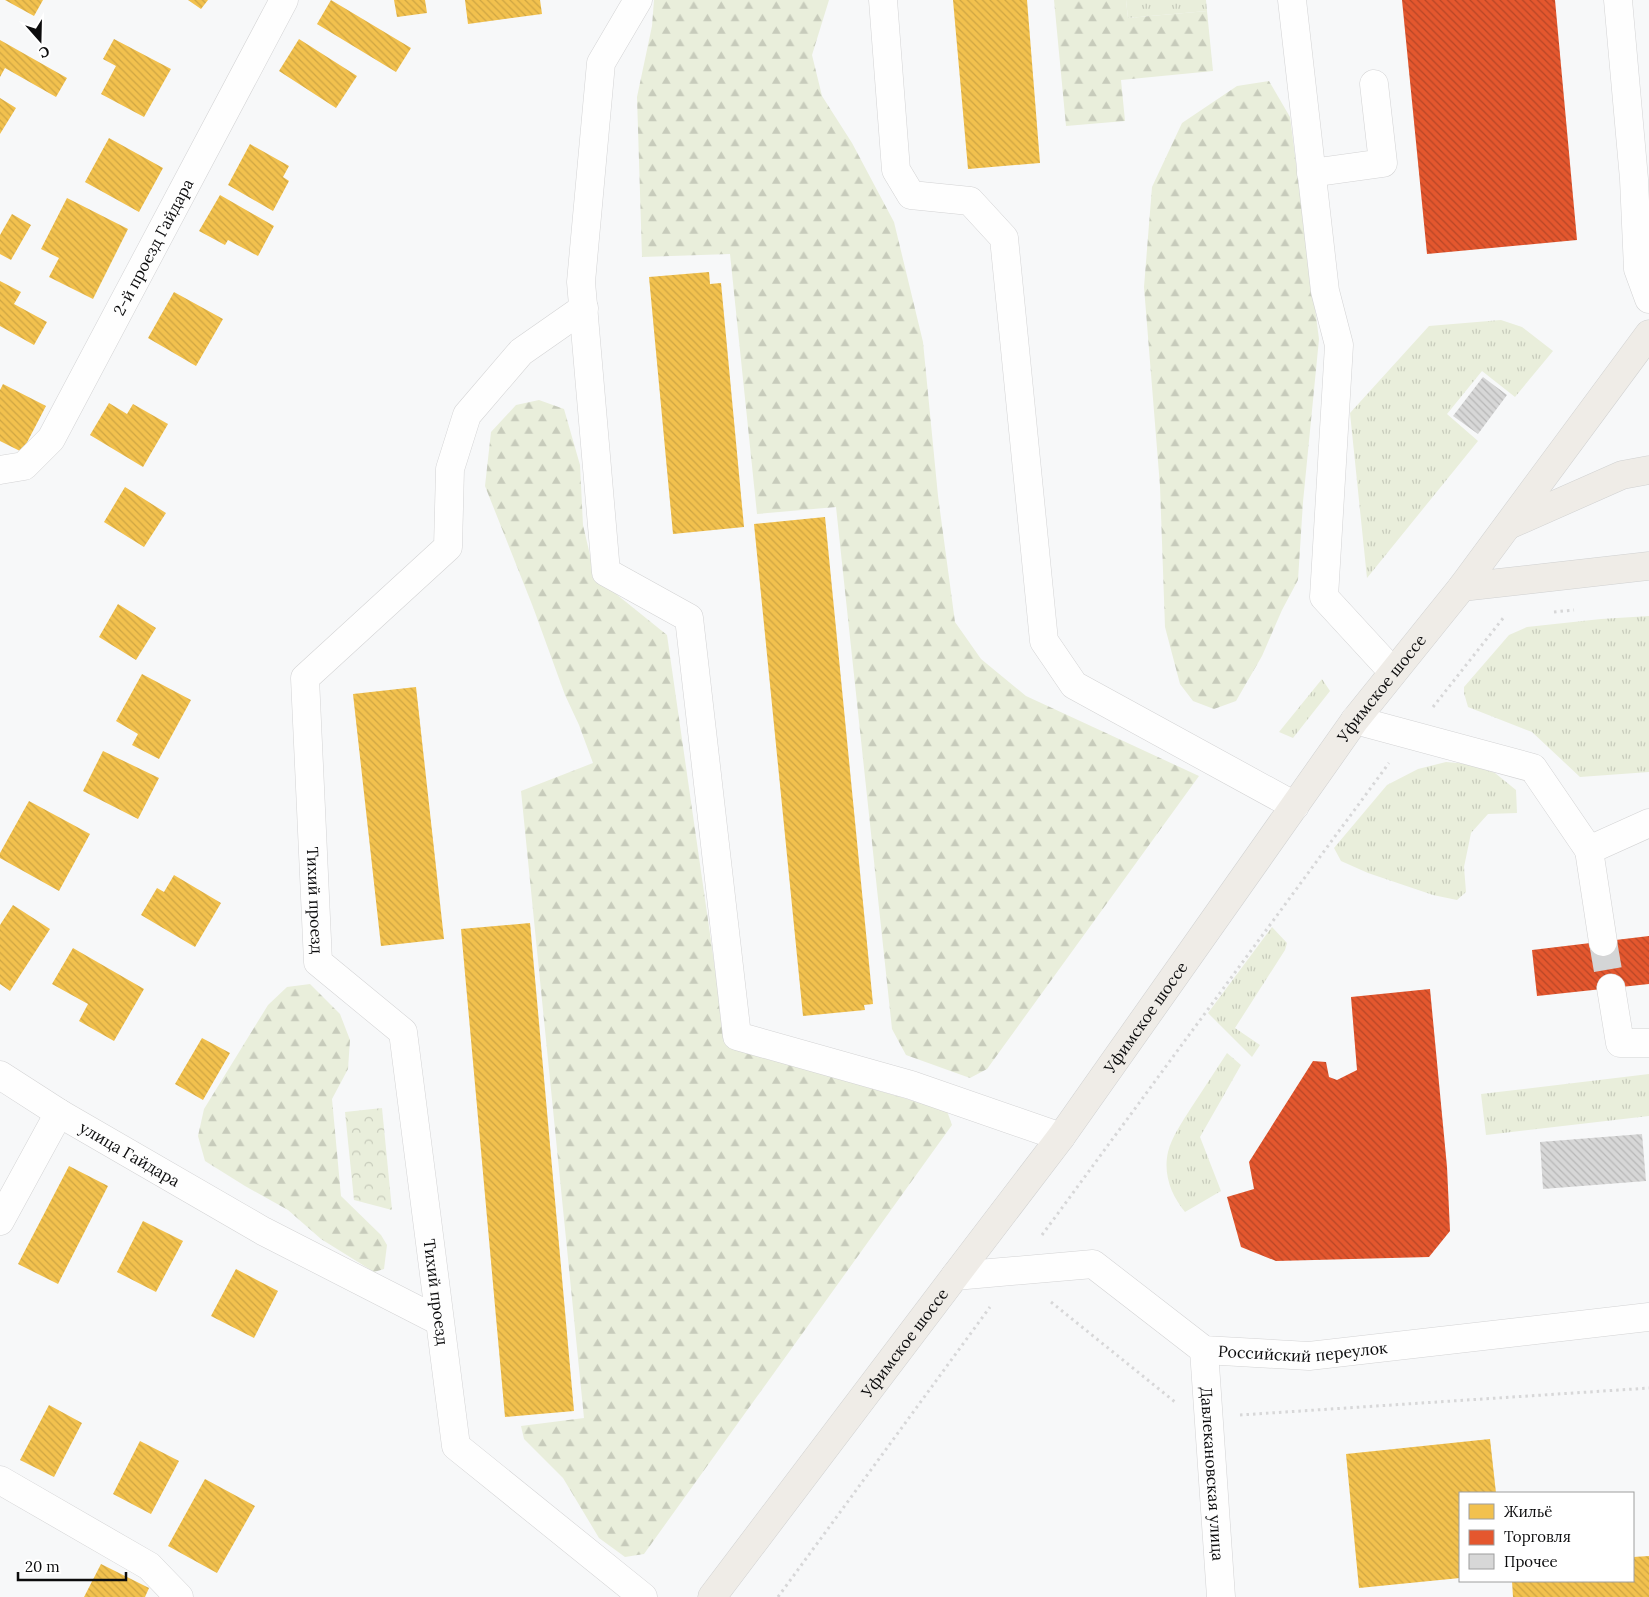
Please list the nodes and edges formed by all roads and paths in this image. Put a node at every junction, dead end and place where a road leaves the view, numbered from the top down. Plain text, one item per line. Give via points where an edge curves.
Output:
1 (284, 0) edge
2 (638, 0) edge
3 (883, 0) edge
4 (1292, 0) edge
5 (1618, 0) edge
6 (1374, 84) dead end
7 (1312, 173) junction
8 (1649, 299) edge
9 (584, 308) junction
10 (1649, 334) edge
11 (0, 470) edge
12 (1649, 470) edge
13 (1507, 526) junction
14 (1649, 566) edge
15 (1462, 587) junction
16 (1574, 610) dead end
17 (1548, 613) dead end
18 (1512, 616) dead end
19 (1393, 672) junction
20 (1355, 720) junction
21 (1410, 735) junction
22 (1295, 806) junction
23 (1649, 823) edge
24 (1588, 850) junction
25 (1603, 942) tunnel mouth
26 (1611, 988) tunnel mouth
27 (1649, 1043) edge
28 (0, 1075) edge
29 (59, 1113) junction
30 (1062, 1137) junction
31 (0, 1221) edge
32 (1016, 1270) junction
33 (955, 1276) junction
34 (1051, 1302) dead end
35 (1649, 1317) edge
36 (440, 1320) junction
37 (1204, 1350) junction
38 (1649, 1388) edge
39 (1209, 1417) junction
40 (0, 1480) edge
41 (180, 1597) edge
42 (643, 1597) edge
43 (712, 1597) edge
44 (778, 1597) edge
45 (1221, 1597) edge

1 - 11 street, 2-й проезд Гайдара via 51,439 24,466
2 - 9 street via 601,63 581,282
3 - 22 street via 896,170 911,195 970,201 1004,238 1044,641 1074,685
4 - 7 street
5 - 8 street via 1634,179 1638,269
6 - 7 street via 1383,163
7 - 19 street via 1325,291 1339,345 1324,597
9 - 30 street via 606,572 689,618 737,1036 910,1085
9 - 36 street, Тихий проезд via 521,352 467,415 450,469 448,547 305,678 318,962 403,1032
10 - 13 main road, Уфимское шоссе
12 - 13 main road via 1622,475
13 - 15 main road, Уфимское шоссе
14 - 15 main road
15 - 19 main road, Уфимское шоссе
16 - 17 path
18 - 21 path via 1504,617
19 - 20 main road, Уфимское шоссе
20 - 21 street
20 - 22 main road, Уфимское шоссе
21 - 24 street via 1533,768
21 - 32 path
22 - 30 main road, Уфимское шоссе
23 - 24 street
24 - 25 street
26 - 27 street via 1620,1042
28 - 29 street, улица Гайдара
29 - 31 street
29 - 36 street, улица Гайдара via 263,1231
30 - 33 main road, Уфимское шоссе
32 - 33 street, Российский переулок
32 - 37 street, Российский переулок via 1093,1264
32 - 44 path
33 - 43 main road, Уфимское шоссе
34 - 39 path via 1180,1407
35 - 37 street, Российский переулок via 1309,1356
36 - 42 street, Тихий проезд via 456,1446
37 - 39 street, Давлекановская улица
38 - 39 path
39 - 45 street, Давлекановская улица
40 - 41 street via 149,1566

